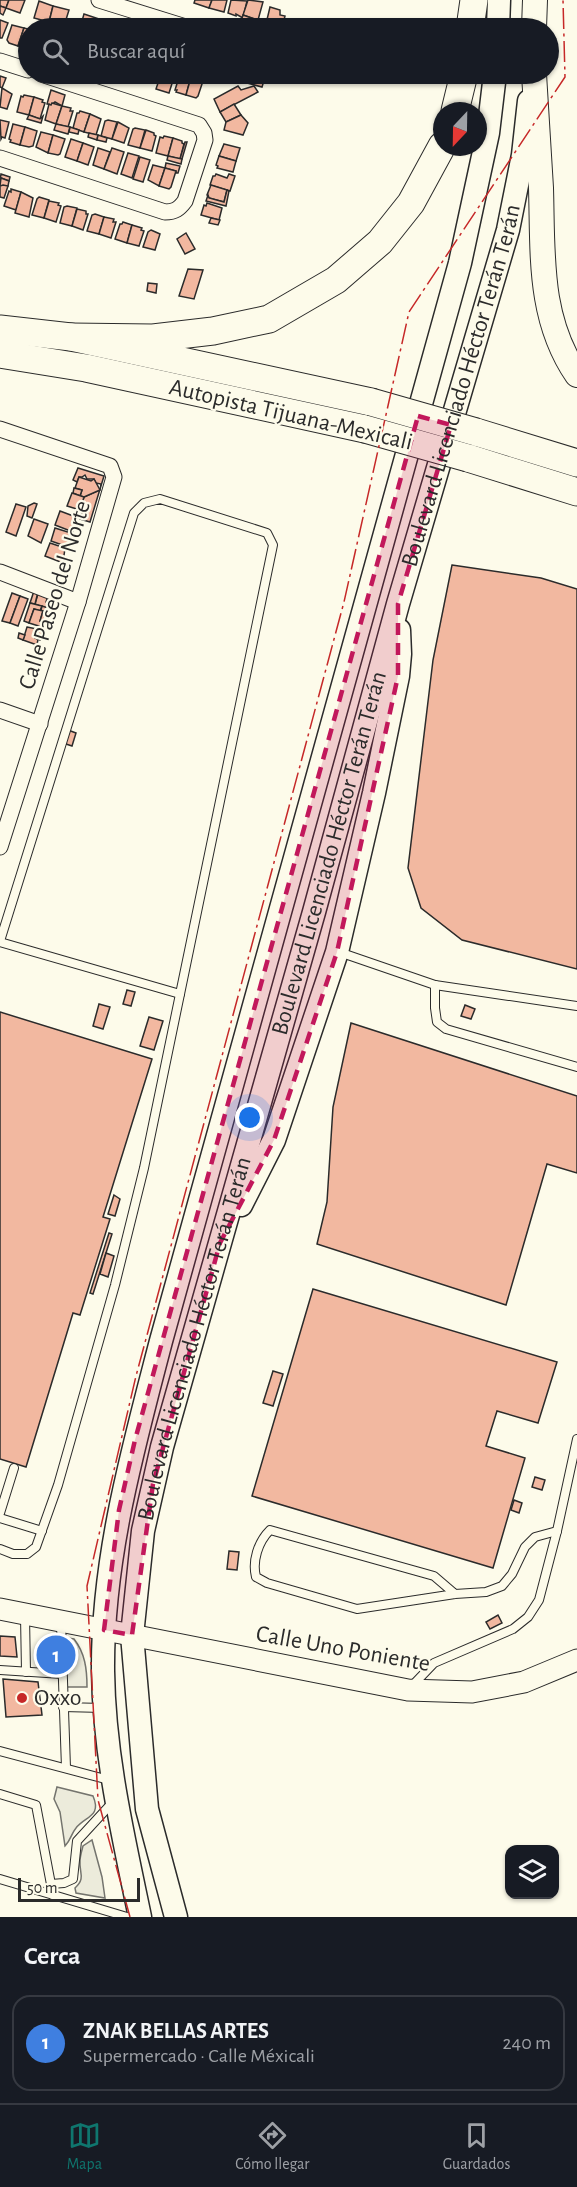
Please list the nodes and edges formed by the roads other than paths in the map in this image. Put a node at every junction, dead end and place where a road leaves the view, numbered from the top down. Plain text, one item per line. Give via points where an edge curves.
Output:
1 (99, 0) edge
2 (474, 0) edge
3 (499, 0) edge
4 (535, 0) edge
5 (157, 18) edge
6 (471, 18) edge
7 (498, 18) edge
8 (534, 18) edge
9 (0, 61) edge
10 (18, 67) edge
11 (71, 84) edge
12 (462, 84) edge
13 (494, 84) edge
14 (533, 84) edge
15 (534, 84) edge
16 (457, 102) edge
17 (437, 156) edge
18 (0, 158) edge
19 (0, 329) edge
20 (71, 338) junction
21 (0, 354) edge
22 (577, 375) edge
23 (0, 429) edge
24 (577, 463) edge
25 (577, 492) edge
26 (0, 572) edge
27 (78, 603) junction
28 (399, 604) junction
29 (0, 710) edge
30 (40, 724) junction
31 (0, 845) edge
32 (0, 941) edge
33 (337, 952) junction
34 (435, 985) junction
35 (180, 994) junction
36 (577, 1006) edge
37 (577, 1067) edge
38 (220, 1243) junction
39 (577, 1439) edge
40 (14, 1468) dead end
41 (0, 1513) edge
42 (0, 1518) edge
43 (42, 1531) junction
44 (557, 1531) junction
45 (0, 1549) edge
46 (455, 1594) junction
47 (0, 1609) edge
48 (25, 1614) junction
49 (61, 1621) junction
50 (104, 1630) junction
51 (132, 1635) junction
52 (577, 1660) edge
53 (0, 1670) edge
54 (27, 1672) junction
55 (62, 1674) junction
56 (408, 1690) junction
57 (63, 1707) junction
58 (105, 1708) junction
59 (0, 1751) edge
60 (66, 1768) junction
61 (113, 1790) junction
62 (0, 1794) edge
63 (0, 1880) edge
64 (51, 1884) junction
65 (53, 1895) junction
66 (127, 1917) edge
67 (140, 1917) edge
68 (176, 1917) edge

1 - 5 street
2 - 6 highway
3 - 7 main road
4 - 8 highway
9 - 10 street
11 - 18 street via 199,125 204,140 180,208 165,212
12 - 16 highway
13 - 50 main road, Boulevard Licenciado Héctor Terán Terán via 488,133 460,263 135,1440 119,1510
14 - 28 main road, Boulevard Licenciado Héctor Terán Terán via 508,230
15 - 22 highway via 544,290 552,326
17 - 20 highway via 411,203 380,242 336,280 268,319 153,338
19 - 20 highway, Autopista Tijuana-Mexicali
20 - 24 highway, Autopista Tijuana-Mexicali, bridge via 371,402
21 - 25 highway, Autopista Tijuana-Mexicali, bridge via 86,368 365,429
23 - 27 street, Calle Paseo del Norte via 111,466 114,477
26 - 27 street
27 - 30 street, Calle Paseo del Norte
28 - 33 main road via 398,676
28 - 38 main road, Boulevard Licenciado Héctor Terán Terán
29 - 30 street
30 - 31 street, Calle Paseo del Norte
32 - 35 lane
32 - 35 lane via 134,513 144,502 159,499 267,532 273,545
33 - 34 lane
33 - 38 main road via 274,1140
34 - 36 lane
34 - 37 lane via 437,1022 446,1029
35 - 43 lane via 115,1285
38 - 51 main road, Boulevard Licenciado Héctor Terán Terán via 153,1484 140,1553
39 - 44 lane
40 - 41 lane
42 - 43 lane
43 - 45 lane via 36,1548 27,1554
44 - 46 lane via 535,1537 502,1586 486,1592
44 - 56 lane via 539,1599 528,1617 513,1629 434,1663
46 - 46 lane via 434,1576 270,1530 262,1538 253,1566 256,1577 267,1583 357,1609
47 - 48 main road, Calle Uno Poniente
48 - 49 main road, Calle Uno Poniente
48 - 54 lane
49 - 50 main road, Calle Uno Poniente
49 - 55 lane
50 - 51 main road, Calle Uno Poniente
50 - 58 main road, Boulevard Licenciado Héctor Terán Terán
51 - 56 main road, Calle Uno Poniente
51 - 68 main road, Boulevard Licenciado Héctor Terán Terán via 147,1809
52 - 56 main road, Calle Uno Poniente via 524,1682 472,1692
53 - 54 lane
54 - 55 lane
55 - 57 lane
57 - 58 lane
57 - 60 lane
58 - 61 main road, Boulevard Licenciado Héctor Terán Terán
59 - 60 lane
60 - 61 lane
61 - 64 lane via 77,1841 73,1879
61 - 67 main road, Boulevard Licenciado Héctor Terán Terán
62 - 64 lane via 36,1804
63 - 65 lane
64 - 65 lane
65 - 66 lane

